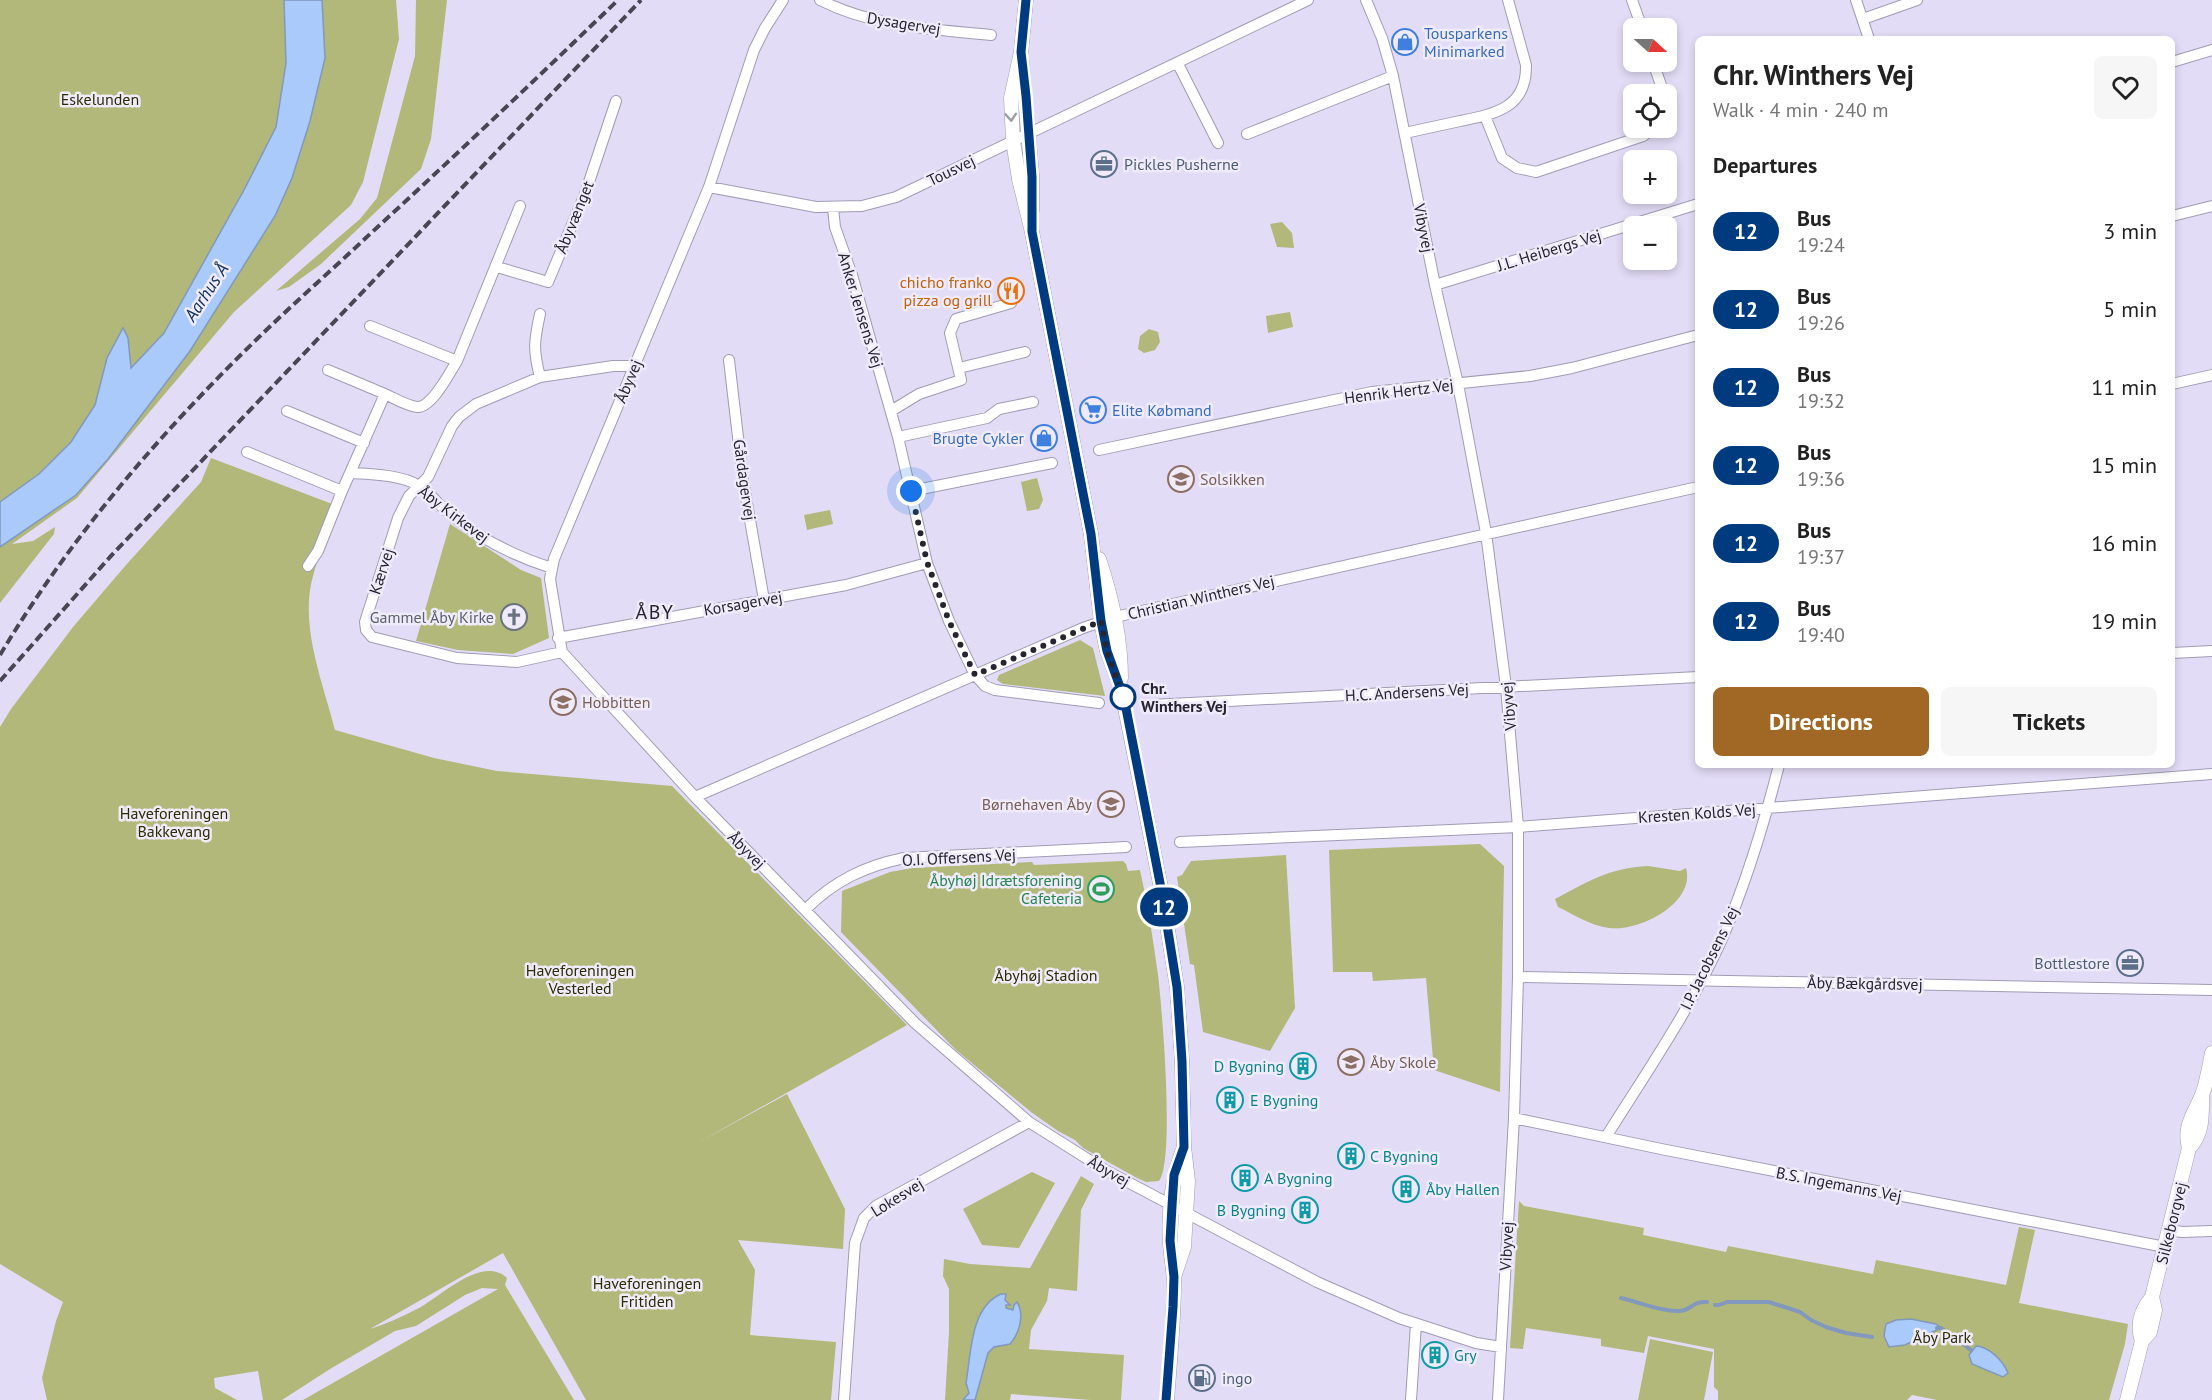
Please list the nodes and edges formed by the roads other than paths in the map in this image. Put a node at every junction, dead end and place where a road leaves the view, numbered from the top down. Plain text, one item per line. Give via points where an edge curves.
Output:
1 (783, 0) edge
2 (820, 0) edge
3 (1026, 0) edge
4 (1308, 0) edge
5 (1366, 0) edge
6 (1508, 0) edge
7 (1632, 0) edge
8 (1856, 0) edge
9 (1917, 0) edge
10 (1638, 18) edge
11 (1863, 19) junction
12 (991, 35) dead end
13 (1868, 36) edge
14 (2212, 50) edge
15 (1021, 52) junction
16 (2175, 61) edge
17 (1178, 63) junction
18 (1393, 75) junction
19 (616, 101) dead end
20 (1485, 116) junction
21 (1405, 132) junction
22 (1028, 133) junction
23 (1246, 134) dead end
24 (1637, 138) edge
25 (1013, 141) junction
26 (1218, 143) dead end
27 (709, 187) junction
28 (1695, 205) edge
29 (520, 206) dead end
30 (2212, 206) edge
31 (833, 208) junction
32 (2175, 215) edge
33 (1032, 232) junction
34 (497, 267) junction
35 (1435, 285) junction
36 (1011, 303) dead end
37 (540, 314) dead end
38 (370, 326) dead end
39 (1695, 336) edge
40 (1025, 352) dead end
41 (729, 360) dead end
42 (457, 361) junction
43 (634, 366) junction
44 (959, 368) junction
45 (328, 370) dead end
46 (2212, 375) edge
47 (540, 377) junction
48 (2175, 383) edge
49 (1458, 384) junction
50 (385, 394) junction
51 (1033, 402) dead end
52 (286, 411) dead end
53 (891, 411) junction
54 (898, 436) junction
55 (364, 443) junction
56 (1099, 450) dead end
57 (248, 452) dead end
58 (1052, 463) dead end
59 (352, 473) junction
60 (419, 485) junction
61 (1695, 488) edge
62 (342, 491) junction
63 (911, 491) junction
64 (1486, 533) junction
65 (1091, 534) junction
66 (927, 562) junction
67 (308, 566) dead end
68 (552, 568) junction
69 (764, 600) junction
70 (1115, 617) junction
71 (1101, 621) junction
72 (558, 638) junction
73 (2212, 651) edge
74 (562, 652) junction
75 (2175, 653) edge
76 (975, 675) junction
77 (1695, 677) edge
78 (1506, 687) junction
79 (1121, 688) junction
80 (1099, 703) dead end
81 (1151, 705) dead end
82 (1778, 768) edge
83 (2212, 774) edge
84 (695, 797) junction
85 (1768, 808) junction
86 (1518, 827) junction
87 (1180, 842) dead end
88 (1126, 847) dead end
89 (806, 909) junction
90 (1518, 976) junction
91 (1700, 979) junction
92 (2212, 990) edge
93 (2212, 1053) edge
94 (1514, 1118) junction
95 (1029, 1122) junction
96 (1606, 1137) junction
97 (1184, 1147) junction
98 (1172, 1206) junction
99 (1186, 1213) junction
100 (2169, 1230) junction
101 (2212, 1231) edge
102 (2164, 1247) junction
103 (1174, 1277) junction
104 (1416, 1324) junction
105 (1501, 1347) junction
106 (844, 1400) edge
107 (1167, 1400) edge
108 (1411, 1400) edge
109 (1498, 1400) edge
110 (2127, 1400) edge

1 - 27 street, Åbyvej via 754,50
2 - 12 street, Dysagervej via 865,18 899,26
3 - 15 street
4 - 17 street, Tousvej
5 - 18 street, Vibyvej
6 - 20 street via 1526,76 1519,95 1510,104
7 - 10 street
8 - 11 street
9 - 11 street
11 - 13 street
14 - 16 street
15 - 22 street
15 -> 25 street via 1011,98
17 - 22 street, Tousvej
17 - 26 street
18 - 21 street, Vibyvej
18 - 23 street
19 - 34 street, Åbyvænget via 585,194 548,282
20 - 21 street
20 - 24 street via 1502,158 1517,168 1536,172
21 - 35 street, Vibyvej
22 - 25 street, Tousvej
22 - 33 street
25 - 31 street, Tousvej via 896,197 862,206
25 - 33 street
27 - 31 street, Tousvej
27 - 43 street, Åbyvej
28 - 35 street, J.L. Heibergs Vej
29 - 34 street
30 - 32 street
31 - 53 street, Anker Jensens Vej via 835,227
33 - 65 street
34 - 42 street
35 - 49 street, Vibyvej
36 - 44 street via 956,319 951,333
37 - 47 street via 534,354
38 - 42 street
39 - 49 street, Henrik Hertz Vej via 1572,368
40 - 44 street
41 - 69 street, Gårdagervej via 743,480
42 - 50 street via 431,400 422,406
43 - 47 street, Kærvej
43 - 68 street, Åbyvej
44 - 53 street via 961,380 919,394
45 - 50 street
46 - 48 street
47 - 60 street, Kærvej via 476,404 459,417 428,477
49 - 56 street, Henrik Hertz Vej via 1372,392
49 - 64 street, Vibyvej
50 - 55 street
51 - 54 street via 999,409 987,418
52 - 55 street
53 - 54 street, Anker Jensens Vej
54 - 63 street, Anker Jensens Vej
55 - 59 street
57 - 62 street
58 - 63 street
59 - 60 street, Åby Kirkevej
59 - 62 street
60 - 68 street, Åby Kirkevej via 478,535
60 - 74 street, Kærvej via 398,518 365,622 368,634 457,658 517,662
61 - 64 street, Christian Winthers Vej
62 - 67 street
63 - 66 street, Anker Jensens Vej
64 - 70 street, Christian Winthers Vej
64 - 78 street, Vibyvej
65 - 70 street
65 - 71 street
66 - 69 street, Korsagervej via 846,585
66 - 76 street, Anker Jensens Vej
68 - 72 street, Åbyvej
69 - 72 street, Korsagervej
70 - 71 street, Christian Winthers Vej
70 - 79 street via 1121,649
71 - 76 street, Christian Winthers Vej
71 - 79 street
72 - 74 street, Åbyvej
73 - 75 street
74 - 84 street, Åbyvej
76 - 80 street via 995,690
76 - 84 street, Christian Winthers Vej
77 - 78 street, H.C. Andersens Vej
78 - 81 street, H.C. Andersens Vej
78 - 86 street, Vibyvej
79 - 97 street via 1177,987
82 - 85 street, I.P. Jacobsens Vej
83 - 85 street, Kresten Kolds Vej
84 - 89 street, Åbyvej
85 - 86 street, Kresten Kolds Vej
85 - 91 street, I.P. Jacobsens Vej via 1737,902
86 - 87 street, Kresten Kolds Vej
86 - 90 street, Vibyvej
88 - 89 street, O.I. Offersens Vej via 904,858 842,880
89 - 95 street, Åbyvej via 915,1023
90 - 91 street, Åby Bækgårdsvej
90 - 94 street, Vibyvej
91 - 92 street, Åby Bækgårdsvej
91 - 96 street, I.P. Jacobsens Vej
93 - 100 street, Silkeborgvej via 2202,1095 2203,1118 2197,1139 2189,1148
94 - 96 street, B.S. Ingemanns Vej
94 - 105 street, Vibyvej
95 - 98 street, Åbyvej
95 - 106 street, Lokesvej via 876,1206 864,1218 855,1243
96 - 102 street, B.S. Ingemanns Vej
97 - 98 street via 1174,1175
97 - 99 street
98 - 99 street, Åbyvej
98 - 103 street
99 - 103 street via 1184,1246
99 - 104 street, Åbyvej via 1317,1282
100 - 101 street
100 - 102 street, Silkeborgvej
102 - 110 street, Silkeborgvej via 2152,1297 2155,1310 2150,1332 2142,1341
103 - 107 street
104 - 105 street, Åbyvej
104 - 108 street
105 - 109 street

